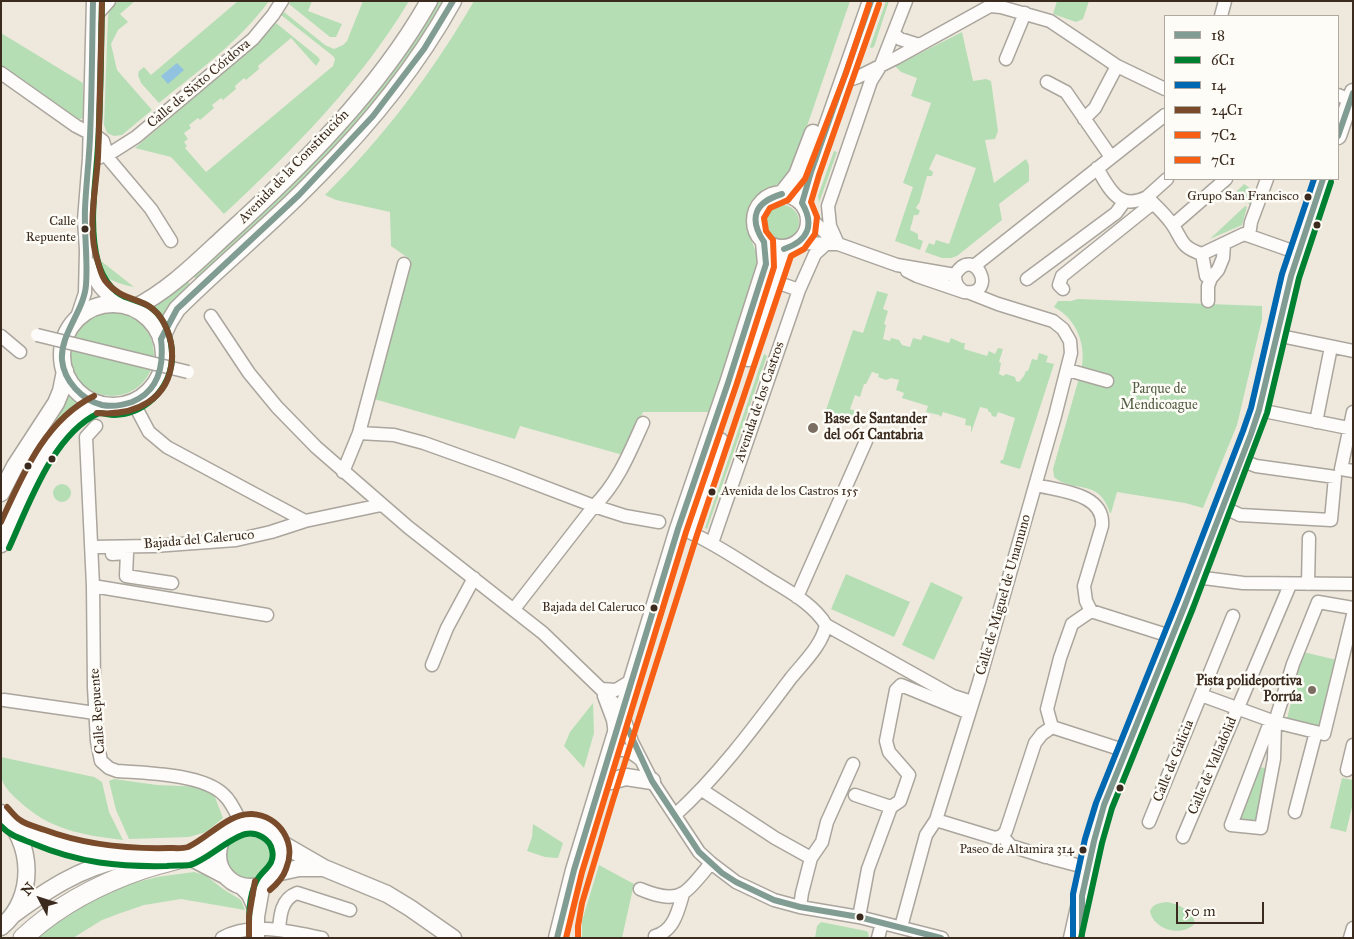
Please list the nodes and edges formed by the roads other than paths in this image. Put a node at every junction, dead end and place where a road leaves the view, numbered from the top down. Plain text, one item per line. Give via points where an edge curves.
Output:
1 (93, 1) edge
2 (109, 1) edge
3 (282, 1) edge
4 (430, 1) edge
5 (453, 1) edge
6 (861, 1) edge
7 (871, 1) edge
8 (906, 1) edge
9 (1224, 2) edge
10 (991, 4) edge
11 (1025, 13) junction
12 (1221, 15) edge
13 (93, 19) junction
14 (894, 34) junction
15 (919, 45) junction
16 (1006, 59) dead end
17 (880, 65) junction
18 (1117, 66) junction
19 (1, 73) edge
20 (843, 82) junction
21 (1048, 82) dead end
22 (1164, 89) edge
23 (1347, 96) edge
24 (1164, 117) edge
25 (1084, 119) junction
26 (1339, 132) edge
27 (90, 133) junction
28 (106, 154) junction
29 (1111, 157) junction
30 (89, 158) junction
31 (1097, 168) junction
32 (1166, 180) edge
33 (1225, 180) edge
34 (1267, 180) edge
35 (1323, 180) edge
36 (782, 194) junction
37 (1150, 200) junction
38 (1124, 202) junction
39 (806, 210) junction
40 (1172, 225) junction
41 (1249, 235) junction
42 (171, 241) dead end
43 (764, 242) junction
44 (832, 244) junction
45 (1224, 244) junction
46 (791, 246) junction
47 (86, 250) junction
48 (1298, 253) junction
49 (1202, 254) junction
50 (404, 264) dead end
51 (897, 265) junction
52 (974, 266) junction
53 (955, 275) junction
54 (1211, 278) junction
55 (1028, 279) dead end
56 (773, 280) junction
57 (982, 281) junction
58 (1062, 289) dead end
59 (799, 290) junction
60 (967, 292) junction
61 (1208, 301) dead end
62 (998, 304) junction
63 (127, 306) junction
64 (211, 316) dead end
65 (76, 320) junction
66 (37, 335) dead end
67 (1276, 335) junction
68 (1, 336) edge
69 (161, 339) junction
70 (1332, 347) junction
71 (1353, 351) edge
72 (20, 352) dead end
73 (1068, 370) junction
74 (65, 372) junction
75 (188, 372) dead end
76 (1107, 381) dead end
77 (133, 402) junction
78 (98, 404) junction
79 (1259, 410) junction
80 (1353, 412) edge
81 (643, 422) dead end
82 (1316, 422) junction
83 (96, 426) dead end
84 (1351, 428) edge
85 (359, 432) junction
86 (866, 441) dead end
87 (1241, 460) junction
88 (1353, 471) edge
89 (343, 472) junction
90 (1036, 485) junction
91 (1, 493) edge
92 (381, 505) junction
93 (594, 506) junction
94 (1223, 507) junction
95 (305, 521) junction
96 (659, 522) dead end
97 (689, 532) junction
98 (1310, 538) dead end
99 (712, 543) junction
100 (1, 544) edge
101 (91, 551) junction
102 (1196, 577) junction
103 (474, 578) junction
104 (172, 583) dead end
105 (1308, 584) junction
106 (1353, 584) edge
107 (1290, 585) junction
108 (92, 586) junction
109 (1339, 590) dead end
110 (797, 597) junction
111 (1336, 606) junction
112 (1353, 608) edge
113 (514, 609) junction
114 (1091, 611) junction
115 (267, 615) dead end
116 (1353, 615) edge
117 (1233, 616) dead end
118 (826, 624) junction
119 (1172, 637) junction
120 (432, 665) dead end
121 (632, 680) junction
122 (601, 689) junction
123 (1201, 695) junction
124 (4, 700) dead end
125 (971, 707) junction
126 (1238, 708) junction
127 (622, 712) junction
128 (95, 713) junction
129 (1273, 721) junction
130 (1052, 727) junction
131 (1316, 732) junction
132 (619, 741) junction
133 (1353, 745) edge
134 (1126, 751) junction
135 (642, 761) junction
136 (853, 764) dead end
137 (1347, 770) dead end
138 (611, 781) junction
139 (652, 781) junction
140 (702, 790) junction
141 (855, 794) dead end
142 (891, 807) junction
143 (1295, 812) dead end
144 (1, 813) edge
145 (675, 815) junction
146 (936, 820) junction
147 (1149, 822) dead end
148 (242, 825) junction
149 (13, 826) junction
150 (226, 834) junction
151 (1002, 836) junction
152 (1183, 837) dead end
153 (279, 842) junction
154 (188, 856) junction
155 (132, 858) junction
156 (811, 858) junction
157 (711, 863) junction
158 (324, 868) junction
159 (1088, 868) junction
160 (270, 878) junction
161 (232, 880) junction
162 (640, 888) dead end
163 (683, 894) junction
164 (800, 906) junction
165 (350, 910) dead end
166 (14, 914) junction
167 (859, 917) junction
168 (882, 923) junction
169 (1, 926) edge
170 (258, 927) edge
171 (901, 927) junction
172 (1353, 928) edge
173 (279, 930) junction
174 (655, 936) dead end
175 (1074, 937) edge
176 (23, 938) edge
177 (222, 938) edge
178 (322, 938) edge
179 (453, 938) edge
180 (556, 938) edge
181 (569, 938) edge
182 (878, 938) edge
183 (942, 938) edge
184 (1350, 938) edge

1 - 13 street
2 - 13 street
3 - 28 street, Calle de Sixto Córdova via 253,39 136,138
4 - 63 main road, Avenida de la Constitución via 386,66 297,168 169,287 151,299
5 - 69 main road, Avenida de la Constitución via 402,80 351,141 285,209 177,309
6 - 36 main road via 797,175
7 - 20 main road
8 - 14 street
9 - 12 street
10 - 11 street
10 - 15 street
11 - 16 street
11 - 18 street via 1050,21
13 - 27 street
14 - 15 street
14 - 17 street
15 - 17 street
17 - 20 street
17 - 44 street via 871,81 828,206
18 - 22 street
18 - 25 street via 1095,108
19 - 27 street
20 - 39 main road via 811,172
21 - 25 street via 1066,92
23 - 26 main road
24 - 29 street
25 - 29 street
27 - 28 street via 103,141
27 - 30 street
28 - 30 street, Calle de Sixto Córdova
28 - 42 street via 151,209
29 - 31 street
30 - 47 street via 84,220
31 - 38 street via 1114,195
31 - 52 street
32 - 37 street
33 - 40 street
34 - 41 street
35 - 48 main road
36 - 39 main road via 796,198
36 - 43 main road via 772,196 758,208 755,226
37 - 38 street
37 - 40 street
37 - 58 street via 1062,276 1059,284
38 - 55 street via 1116,213
39 - 44 street, Calle de Miguel de Unamuno
39 - 46 main road via 807,232
40 - 49 street via 1185,246
41 - 45 street via 1238,236
41 - 48 street
43 - 46 main road via 773,248
43 - 121 main road, Avenida de los Castros via 766,264 678,529
44 - 46 street, Calle de Miguel de Unamuno
44 - 51 street, Calle de Miguel de Unamuno
44 - 59 street, Avenida de los Castros via 815,254
45 - 49 street
45 - 54 street via 1223,258
46 - 56 main road, Avenida de los Castros
47 - 63 street via 94,280 100,288
47 - 65 street via 85,292
48 - 67 main road
49 - 54 street via 1206,276
50 - 85 street
51 - 53 street, Calle de Miguel de Unamuno
51 - 60 street, Calle de Miguel de Unamuno via 917,276
52 - 53 street via 962,267
52 - 57 street via 982,274
53 - 60 street via 958,288
54 - 61 street
56 - 59 street
56 - 97 main road, Avenida de los Castros
57 - 60 street via 976,291
57 - 62 street
59 - 99 street, Avenida de los Castros
60 - 62 street, Calle de Miguel de Unamuno
62 - 73 street, Calle de Miguel de Unamuno via 1053,321 1063,329 1070,341
63 - 65 main road via 111,303 84,312
63 - 69 main road via 147,316
64 - 89 street via 249,373 277,407
65 - 74 main road via 63,344
66 - 75 street, bridge
67 - 70 street
67 - 79 main road
68 - 72 street
69 - 77 main road via 164,351 160,376 144,396
70 - 71 street
70 - 82 street
73 - 76 street
73 - 90 street, Calle de Miguel de Unamuno
74 - 78 main road via 77,391
74 - 91 main road via 56,403
77 - 78 main road via 110,406
77 - 95 street via 149,432 167,447
78 - 100 main road via 78,415 55,440 33,476
79 - 82 street
79 - 87 main road
80 - 84 street
81 - 93 street via 612,485
82 - 84 street
83 - 101 street, Calle Repuente via 86,436
84 - 88 street via 1341,469
85 - 89 street
85 - 93 street via 394,435 424,443
86 - 110 street
87 - 94 main road
87 - 94 street via 1256,466 1335,477 1330,520 1240,515
89 - 92 street
90 - 114 street via 1087,498 1100,510 1102,526 1084,586
90 - 125 street, Calle de Miguel de Unamuno
92 - 95 street, Bajada del Caleruco
92 - 103 street
93 - 96 street
93 - 113 street
94 - 102 main road
95 - 101 street, Bajada del Caleruco via 236,540
97 - 99 street
97 - 132 main road, Avenida de los Castros
98 - 105 street
99 - 110 street
101 - 104 street via 127,553 126,576
101 - 108 street, Calle Repuente
102 - 107 street via 1243,584
102 - 119 main road
103 - 113 street
103 - 120 street via 447,628
105 - 106 street
105 - 107 street
107 - 126 street, Calle de Valladolid
108 - 115 street
108 - 128 street, Calle Repuente
109 - 111 street
110 - 118 street via 815,610
111 - 112 street
111 - 129 street via 1318,602
113 - 122 street
114 - 119 street
114 - 130 street via 1072,624 1060,658 1047,709
116 - 131 street via 1324,734
117 - 123 street, Calle de Galicia
118 - 125 street
118 - 140 street via 822,638
119 - 134 main road
121 - 122 street via 616,690
121 - 127 main road, Avenida de los Castros
122 - 127 street
122 - 132 street
123 - 126 street
123 - 147 street, Calle de Galicia
124 - 128 street
125 - 142 street via 901,685 896,690 886,741 888,752 909,775 900,801
125 - 146 street, Calle de Miguel de Unamuno
126 - 129 street
126 - 152 street, Calle de Valladolid
127 - 132 main road, Avenida de los Castros
128 - 148 street, Calle Repuente via 101,761 109,768 211,785 228,799
129 - 129 street via 1231,825 1261,828 1274,759
129 - 131 street
130 - 134 street
130 - 151 street via 1035,743
131 - 143 street
132 - 135 street
132 - 135 street
132 - 138 main road, Avenida de los Castros
132 - 180 main road, Avenida de los Castros via 574,870
133 - 137 street
134 - 159 main road via 1104,805
135 - 139 street
136 - 156 street via 827,822 822,842
138 - 139 main road via 626,777
138 - 181 main road, Avenida de los Castros via 574,901
139 - 145 street
140 - 145 street
140 - 156 street
141 - 142 street
142 - 167 street via 868,869
144 - 149 main road
145 - 157 street via 698,852
146 - 151 street via 995,838
146 - 171 street, Calle de Miguel de Unamuno via 926,835
148 - 150 main road
148 - 153 main road via 268,829
149 - 155 main road via 59,845 89,853
149 - 166 main road via 27,863 25,890
150 - 154 main road
150 - 161 main road via 218,852 221,869
151 - 159 street via 1011,846
153 - 158 main road
153 - 160 main road via 282,858
154 - 155 main road
154 - 161 main road
154 - 176 highway via 146,868 83,894
155 - 166 main road via 110,862 66,879
156 - 164 street
157 - 163 street
157 - 164 street via 750,890
158 - 160 main road via 299,868
158 - 179 main road via 387,894
159 - 175 main road
160 - 161 main road via 251,887
160 - 170 street
161 - 170 street via 248,895
162 - 163 street via 667,896
163 - 174 street via 676,917 663,934
164 - 167 street
165 - 173 street via 297,893 283,905
166 - 169 main road
167 - 168 street
168 - 171 street
168 - 182 street
170 - 173 street
170 - 177 street
171 - 183 street
172 - 184 street
173 - 178 street

